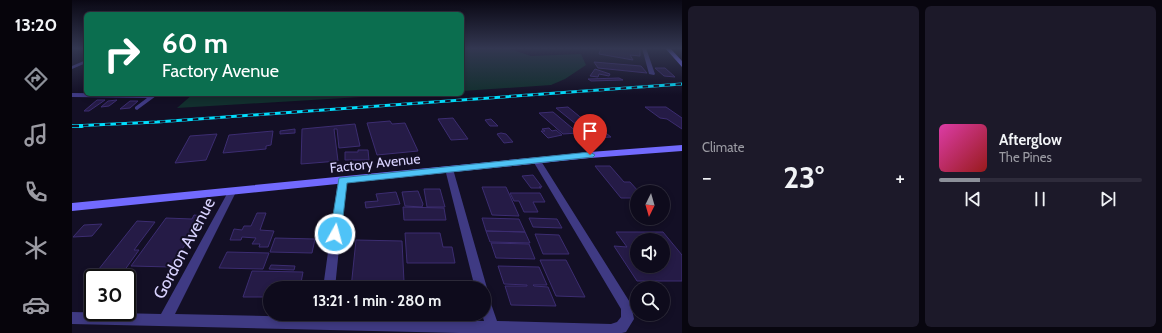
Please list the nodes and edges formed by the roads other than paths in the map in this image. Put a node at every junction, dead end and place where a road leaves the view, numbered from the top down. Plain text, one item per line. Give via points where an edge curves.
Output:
1 (649, 64) edge
2 (652, 74) dead end
3 (72, 95) edge
4 (84, 95) edge
5 (153, 96) edge
6 (137, 108) dead end
7 (682, 148) edge
8 (537, 161) junction
9 (449, 170) junction
10 (342, 180) junction
11 (232, 192) junction
12 (72, 207) edge
13 (330, 281) edge
14 (479, 281) edge
15 (72, 318) edge
16 (263, 319) edge
17 (165, 320) junction
18 (381, 321) edge
19 (490, 321) edge
20 (492, 327) junction

1 - 2 street
3 - 4 street
5 - 6 street
7 - 8 street, Factory Avenue
8 - 9 street, Factory Avenue
8 - 20 street via 627,308 628,319 621,327 611,330
9 - 10 street, Factory Avenue
9 - 14 street
10 - 11 street, Factory Avenue
10 - 13 street
11 - 12 street, Factory Avenue
11 - 17 street, Gordon Avenue
15 - 17 street
16 - 17 street
18 - 20 street
19 - 20 street

